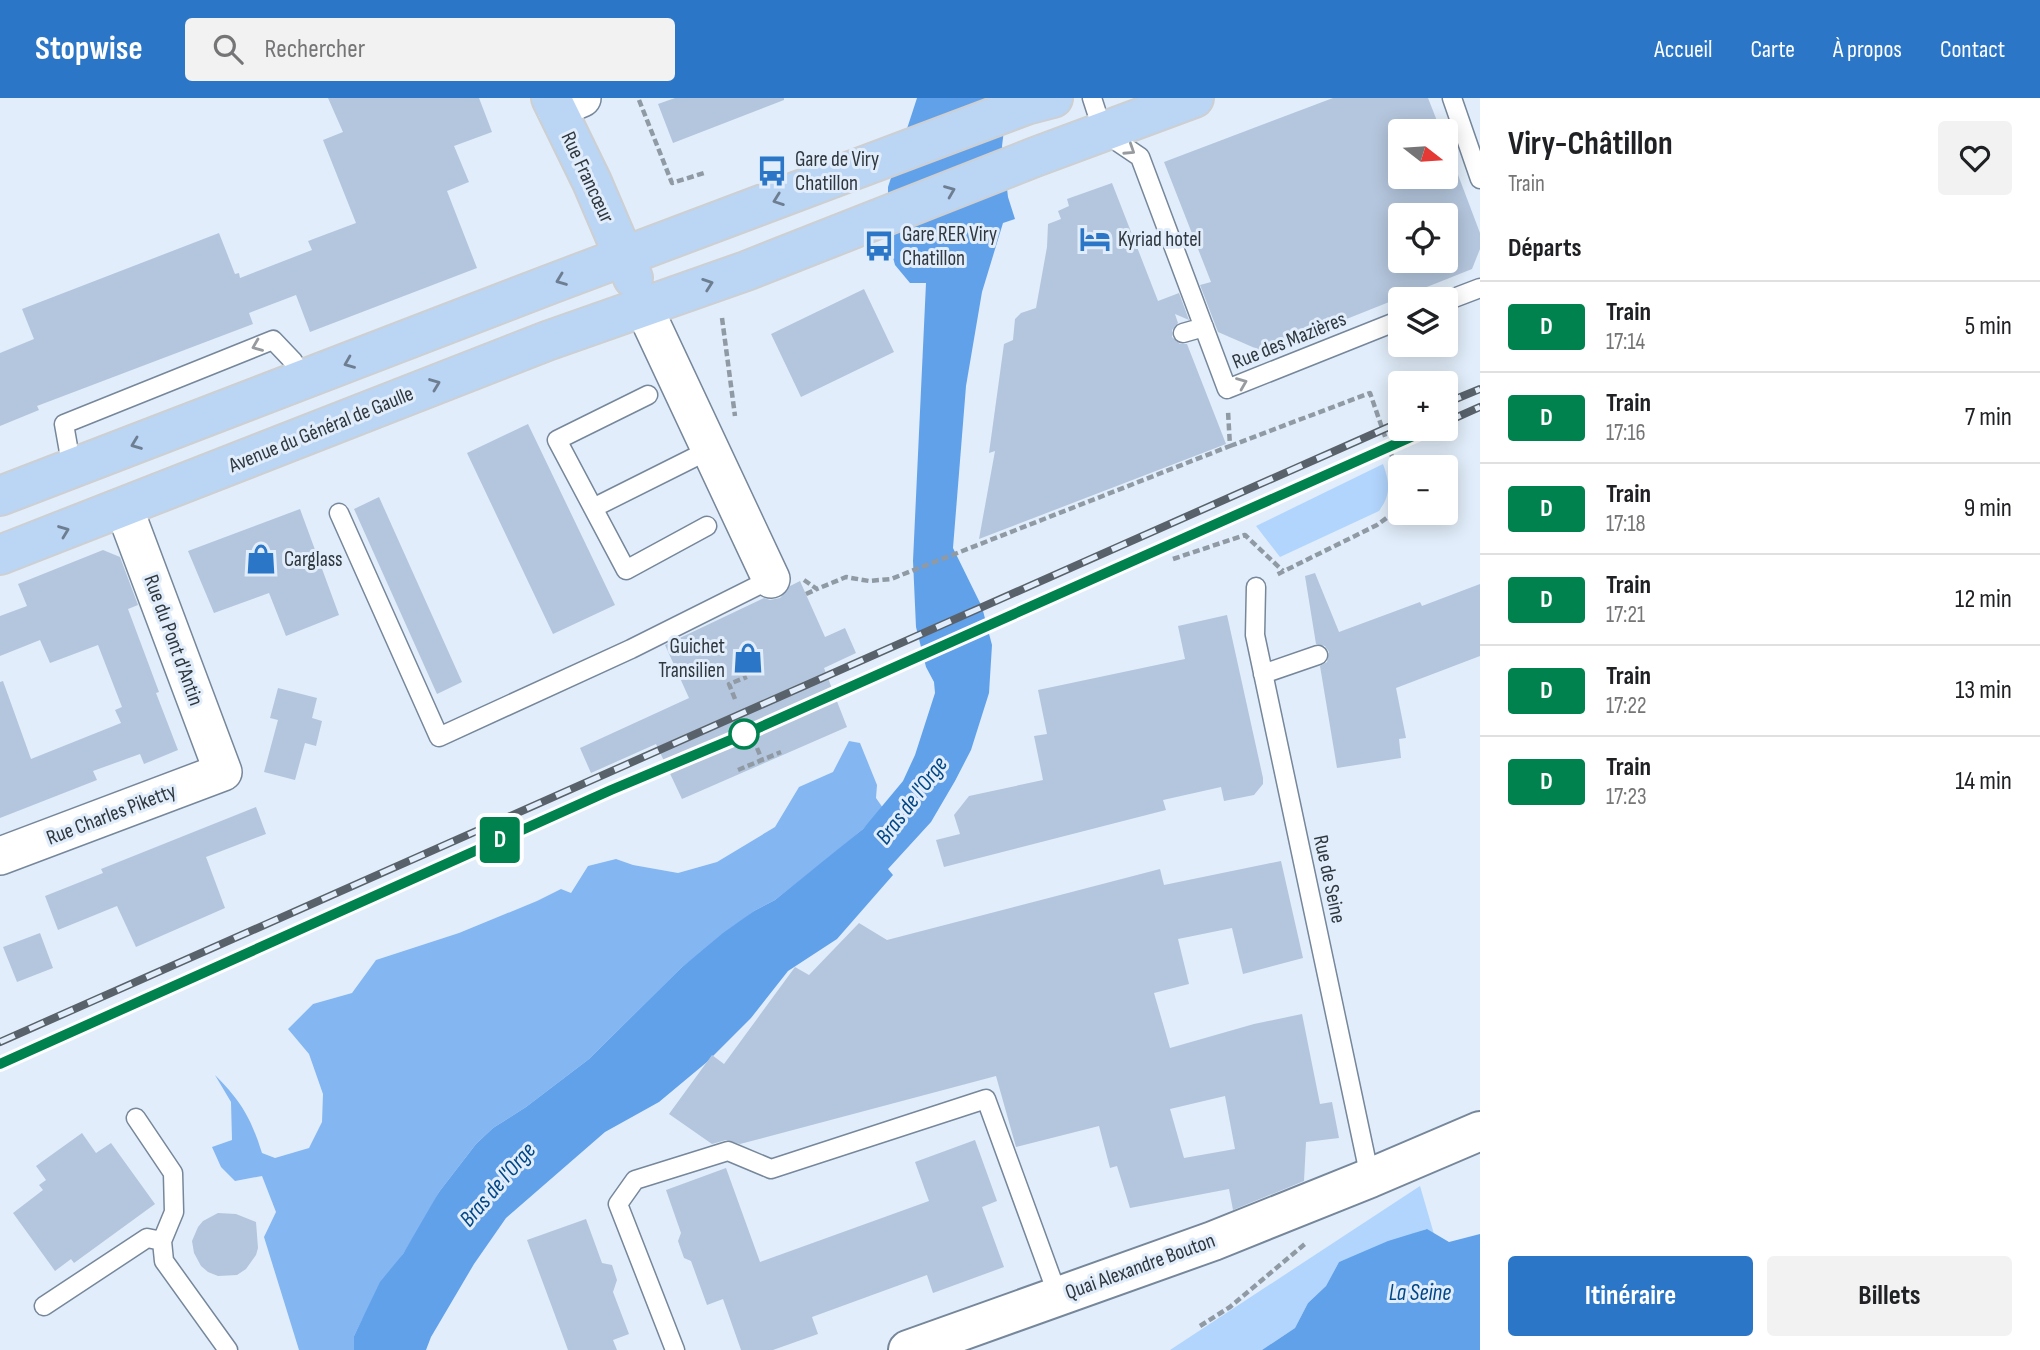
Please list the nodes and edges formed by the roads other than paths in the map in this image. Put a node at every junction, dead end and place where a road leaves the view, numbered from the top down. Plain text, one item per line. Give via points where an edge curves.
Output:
1 (1194, 98) edge
2 (1452, 98) edge
3 (1040, 101) edge
4 (563, 102) edge
5 (1098, 115) edge
6 (1480, 179) edge
7 (624, 256) junction
8 (1480, 288) edge
9 (1458, 297) edge
10 (643, 306) junction
11 (1388, 325) edge
12 (1204, 327) junction
13 (1183, 334) dead end
14 (648, 395) dead end
15 (723, 436) junction
16 (0, 496) edge
17 (124, 508) junction
18 (593, 508) junction
19 (339, 513) dead end
20 (707, 526) dead end
21 (0, 555) edge
22 (771, 579) joint
23 (1256, 587) road end
24 (1318, 655) dead end
25 (1263, 674) junction
26 (223, 772) joint
27 (0, 856) edge
28 (136, 1118) dead end
29 (1480, 1131) edge
30 (1370, 1178) junction
31 (162, 1241) junction
32 (1058, 1296) junction
33 (44, 1306) dead end
34 (228, 1350) edge
35 (675, 1350) edge
36 (908, 1350) edge

1 - 5 main road
2 - 6 lane
3 -> 7 main road
4 - 7 main road, Rue Francœur
10 -> 5 main road, Avenue du Général de Gaulle via 746,271 1035,157
5 -> 12 lane, Rue des Mazières via 1140,157
7 - 10 main road, Rue Francœur
7 -> 16 main road
8 - 9 lane
10 - 15 street
17 -> 10 main road, Avenue du Général de Gaulle
12 -> 11 lane, Rue des Mazières via 1227,389
12 - 13 lane
14 - 18 lane via 557,440
15 - 18 lane
15 - 22 street
21 -> 17 main road, Avenue du Général de Gaulle
17 - 26 street, Rue du Pont d'Antin
18 - 20 lane via 626,570
19 - 22 lane via 439,737
23 - 25 lane, Rue de Seine via 1255,635
24 - 25 lane
25 - 30 lane, Rue de Seine
26 - 27 street, Rue Charles Piketty
28 - 31 lane via 173,1173 174,1212
29 - 30 main road, Quai Alexandre Bouton
30 - 32 main road, Quai Alexandre Bouton
31 - 33 lane via 147,1238
31 - 34 lane via 163,1261
32 - 35 lane via 986,1099 771,1169 729,1151 635,1180 618,1204
32 - 36 main road, Quai Alexandre Bouton

